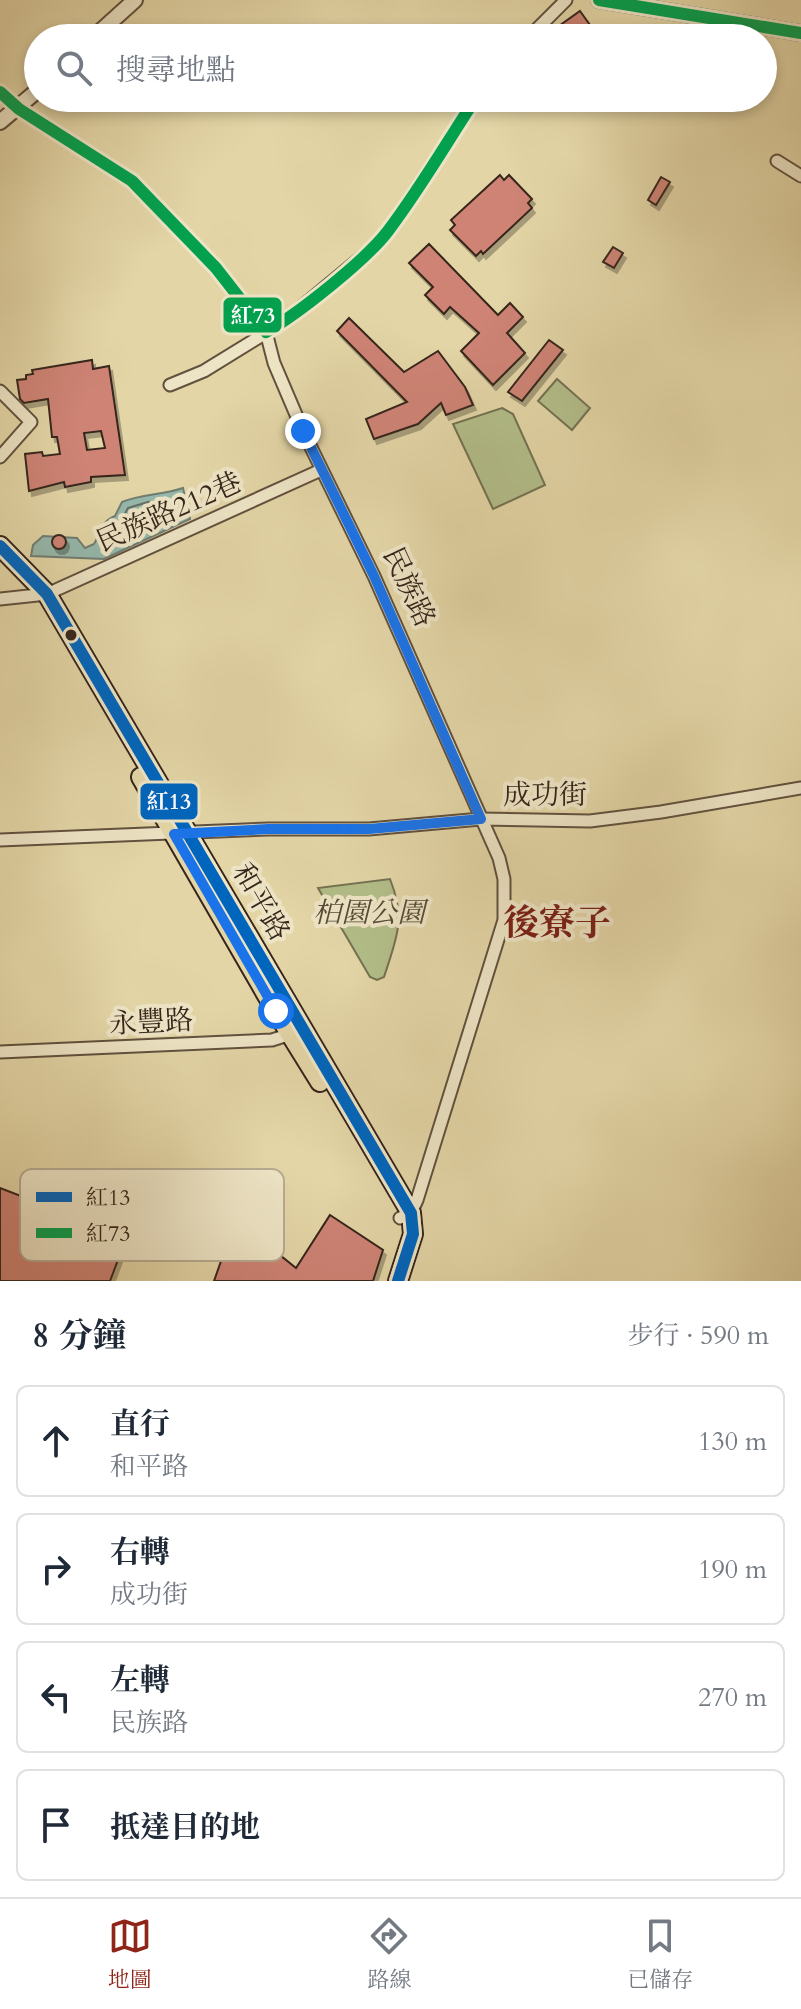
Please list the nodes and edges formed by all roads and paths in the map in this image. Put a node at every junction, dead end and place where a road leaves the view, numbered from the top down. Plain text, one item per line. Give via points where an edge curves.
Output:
1 (135, 0) edge
2 (566, 0) edge
3 (599, 0) edge
4 (118, 6) edge
5 (104, 24) edge
6 (542, 24) edge
7 (746, 24) edge
8 (777, 29) edge
9 (801, 33) edge
10 (0, 92) edge
11 (24, 104) edge
12 (19, 109) junction
13 (467, 112) edge
14 (0, 122) edge
15 (777, 161) dead end
16 (801, 176) edge
17 (266, 332) junction
18 (170, 385) dead end
19 (0, 391) edge
20 (0, 457) edge
21 (321, 470) junction
22 (0, 546) edge
23 (0, 561) edge
24 (43, 595) junction
25 (0, 599) edge
26 (801, 788) edge
27 (481, 819) junction
28 (182, 834) junction
29 (0, 840) edge
30 (296, 1032) junction
31 (0, 1052) edge
32 (406, 1215) junction
33 (386, 1281) edge
34 (398, 1281) edge

1 - 4 street
2 - 6 street
3 - 7 street
4 - 5 street
8 - 9 street
10 - 12 street, 民族路
11 - 12 street
12 - 14 street
12 - 17 street, 民族路 via 132,181 226,279
13 - 17 street via 387,233
15 - 16 street
17 - 18 street via 204,371
17 - 21 street, 民族路 via 274,363
19 - 20 street via 31,422
21 - 24 street, 民族路212巷
21 - 27 street, 民族路 via 374,576
22 - 24 main road, 和平路
23 - 24 main road, 和平路
24 - 25 street
24 - 28 main road, 和平路
26 - 27 street, 成功街 via 590,821
27 - 28 street, 成功街 via 369,829
27 - 32 street, 民族路 via 499,858 506,910
28 - 29 street, 成功街
28 - 30 main road, 和平路
30 - 31 street, 永豐路 via 272,1040
30 - 32 main road, 和平路
32 - 33 main road, 民族路
32 - 34 main road, 民族路 via 413,1234

